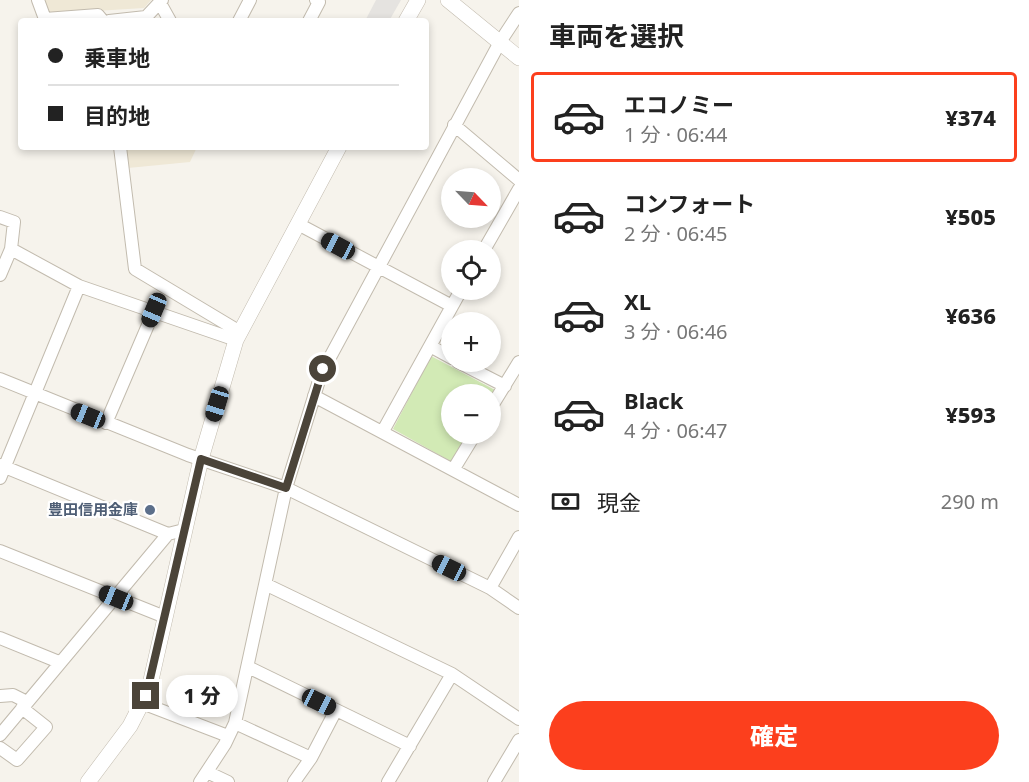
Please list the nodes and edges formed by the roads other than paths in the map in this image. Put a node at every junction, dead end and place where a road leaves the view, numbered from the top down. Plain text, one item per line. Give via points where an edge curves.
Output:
1 (38, 0) edge
2 (250, 0) edge
3 (316, 0) edge
4 (418, 0) edge
5 (448, 0) edge
6 (161, 1) edge
7 (519, 13) edge
8 (45, 18) edge
9 (58, 18) edge
10 (100, 18) edge
11 (137, 18) edge
12 (169, 18) edge
13 (241, 18) edge
14 (311, 18) edge
15 (408, 18) edge
16 (500, 42) junction
17 (519, 58) edge
18 (454, 125) junction
19 (120, 150) edge
20 (337, 150) edge
21 (519, 180) edge
22 (519, 189) edge
23 (0, 216) edge
24 (298, 224) junction
25 (490, 240) edge
26 (11, 249) junction
27 (378, 267) junction
28 (0, 275) edge
29 (79, 286) junction
30 (455, 300) edge
31 (452, 306) junction
32 (154, 310) junction
33 (238, 336) junction
34 (430, 346) junction
35 (441, 352) edge
36 (519, 362) edge
37 (478, 372) edge
38 (0, 379) edge
39 (505, 386) junction
40 (501, 392) edge
41 (34, 394) junction
42 (314, 396) junction
43 (106, 423) junction
44 (383, 431) junction
45 (470, 444) edge
46 (201, 459) junction
47 (1, 470) edge
48 (453, 470) junction
49 (286, 488) junction
50 (519, 505) edge
51 (184, 530) junction
52 (168, 534) junction
53 (519, 537) edge
54 (0, 550) edge
55 (267, 585) junction
56 (490, 588) junction
57 (116, 598) junction
58 (519, 608) edge
59 (165, 617) junction
60 (0, 638) edge
61 (59, 662) junction
62 (248, 667) junction
63 (452, 674) junction
64 (0, 696) edge
65 (142, 703) junction
66 (24, 705) junction
67 (336, 710) junction
68 (519, 720) edge
69 (235, 723) junction
70 (0, 735) edge
71 (228, 736) junction
72 (519, 740) edge
73 (410, 746) junction
74 (0, 748) edge
75 (311, 758) junction
76 (204, 777) edge
77 (88, 782) edge
78 (228, 782) edge
79 (294, 782) edge
80 (388, 782) edge
81 (494, 782) edge

1 - 8 street
2 - 13 street
3 - 14 street via 319,2
4 - 15 street
5 - 16 street
6 - 11 street via 146,17
6 - 12 street
7 - 16 street
9 - 10 street
16 - 17 street
16 - 18 street
18 - 21 street
18 - 27 street
19 - 33 street via 135,269
20 - 24 street
22 - 25 street
23 - 26 street via 14,222
24 - 27 street
24 - 33 street
26 - 28 street
26 - 29 street
27 - 31 street
27 - 42 street via 321,374
29 - 32 street
29 - 41 street
30 - 31 street
31 - 34 street
32 - 33 street
32 - 43 street
33 - 46 street
34 - 35 street
34 - 44 street
36 - 39 street
37 - 39 street
38 - 41 street
39 - 40 street
41 - 43 street
41 - 47 street
42 - 44 street
42 - 49 street
43 - 46 street
44 - 48 street
45 - 48 street
46 - 49 street
46 - 51 street
47 - 52 street
48 - 50 street
49 - 55 street
49 - 56 street
51 - 52 street
51 - 59 street
52 - 57 street
53 - 56 street
54 - 57 street
55 - 62 street
55 - 63 street
56 - 58 street
57 - 59 street
57 - 61 street
59 - 65 street via 149,689
60 - 61 street
61 - 66 street
62 - 67 street
62 - 69 street
63 - 68 street
63 - 73 street
64 - 66 street via 14,695
65 - 71 street
65 - 77 street via 130,726
66 - 70 street
66 - 74 street via 46,727 16,760
67 - 73 street
67 - 75 street
69 - 71 street
69 - 75 street
71 - 76 street
72 - 81 street
73 - 80 street
75 - 79 street
76 - 78 street

